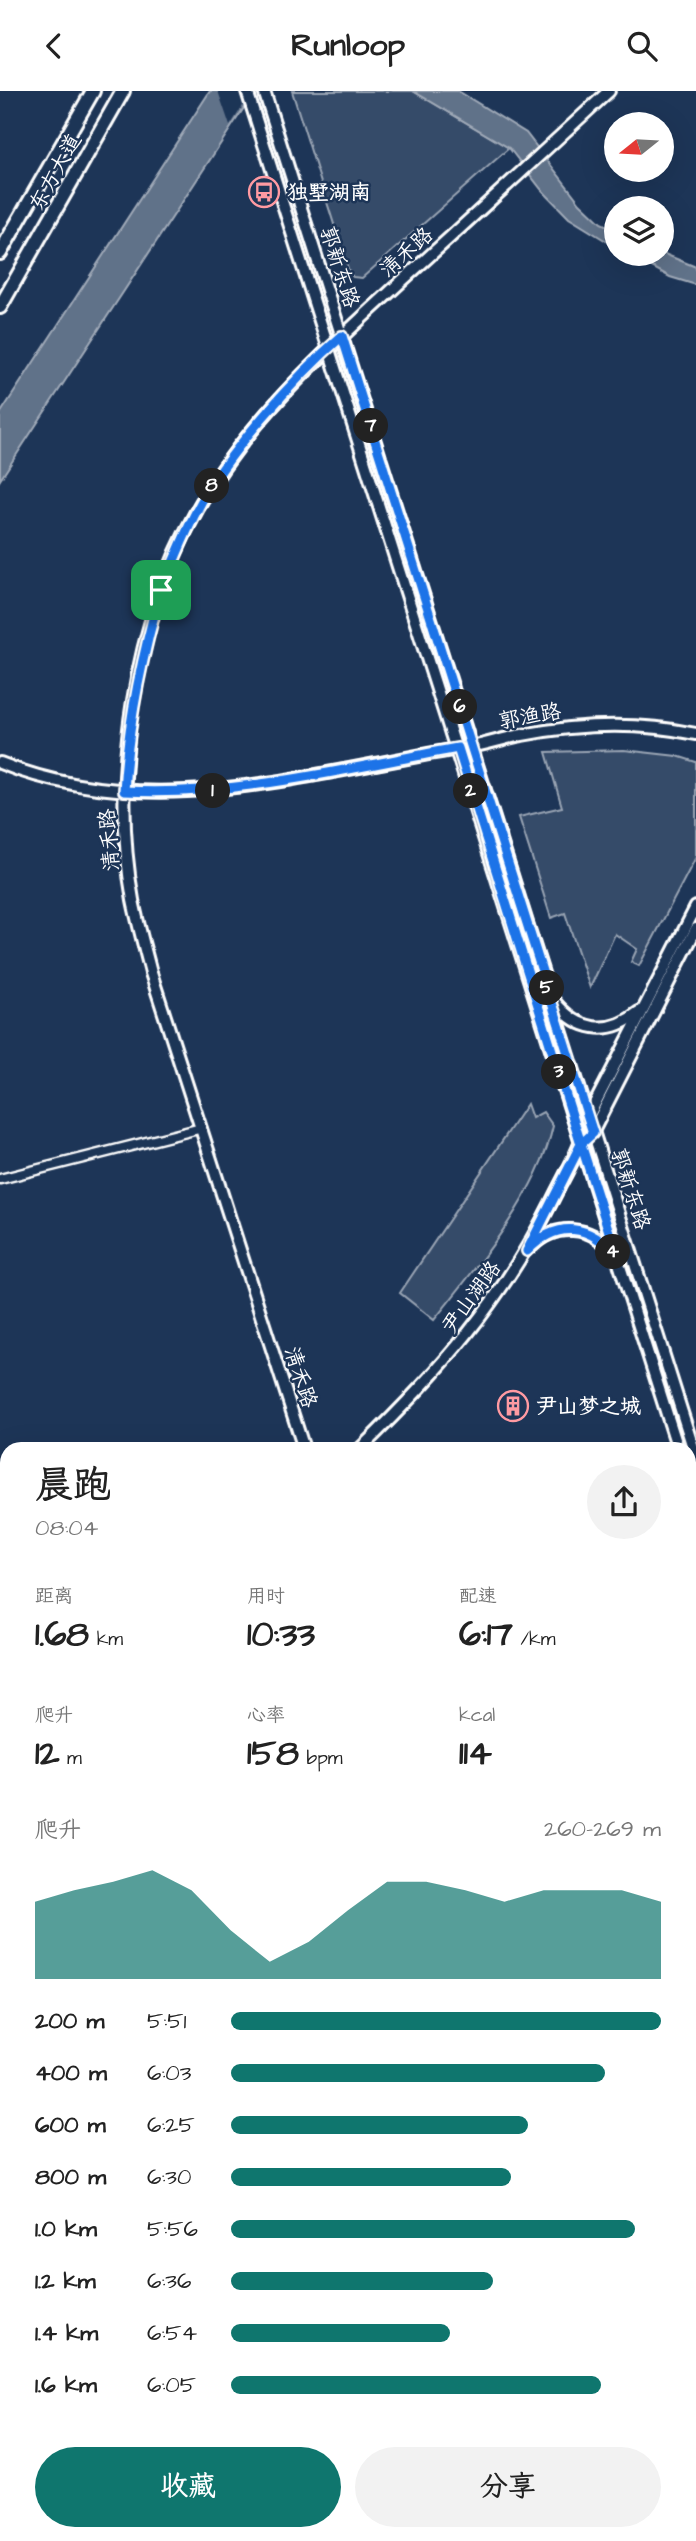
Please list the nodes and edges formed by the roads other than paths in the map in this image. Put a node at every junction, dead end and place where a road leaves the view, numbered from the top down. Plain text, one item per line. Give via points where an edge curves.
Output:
1 (93, 91) edge
2 (123, 91) edge
3 (264, 91) edge
4 (609, 91) edge
5 (249, 96) edge
6 (0, 253) edge
7 (0, 307) edge
8 (342, 336) junction
9 (329, 347) junction
10 (696, 734) edge
11 (472, 746) junction
12 (458, 748) junction
13 (0, 764) edge
14 (124, 791) junction
15 (696, 907) edge
16 (696, 929) edge
17 (549, 995) junction
18 (644, 1008) junction
19 (587, 1117) junction
20 (202, 1128) junction
21 (593, 1133) junction
22 (581, 1144) junction
23 (0, 1179) edge
24 (527, 1251) junction
25 (617, 1257) junction
26 (684, 1418) junction
27 (696, 1422) edge
28 (670, 1423) junction
29 (302, 1442) edge
30 (367, 1442) edge
31 (676, 1442) edge
32 (691, 1442) edge

1 - 6 main road, 东方大道
2 - 7 main road, 东方大道
3 - 8 main road, 郭新东路
4 - 8 main road, 清禾路
5 - 9 main road, 郭新东路
8 - 9 main road, 清禾路
8 - 11 main road, 郭新东路
9 - 12 main road, 郭新东路
9 - 14 main road, 清禾路 via 252,432 196,511 161,590 142,656
10 - 11 main road, 郭渔路 via 602,726 555,729
11 - 12 main road, 郭渔路
11 - 17 main road, 郭新东路
12 - 14 main road, 郭渔路 via 225,790
12 - 22 main road, 郭新东路
13 - 14 main road, 郭渔路 via 85,789
14 - 20 main road, 清禾路 via 133,899 151,973
15 - 18 main road, 尹山湖路
16 - 21 main road, 尹山湖路
17 - 18 main road via 569,1018 592,1028 618,1025
17 - 19 main road, 郭新东路
18 - 19 main road, 尹山湖路
19 - 21 main road, 郭新东路
19 - 22 main road, 尹山湖路
20 - 23 street
20 - 29 main road, 清禾路
21 - 22 main road, 尹山湖路
21 - 26 main road, 郭新东路
22 - 24 main road, 尹山湖路
22 - 25 main road, 郭新东路
24 - 25 main road via 552,1232 577,1230 597,1237
24 - 30 main road, 尹山湖路 via 500,1294 442,1367
25 - 28 main road, 郭新东路
26 - 27 main road
26 - 28 main road
26 - 32 main road, 郭新东路
28 - 31 main road, 郭新东路

